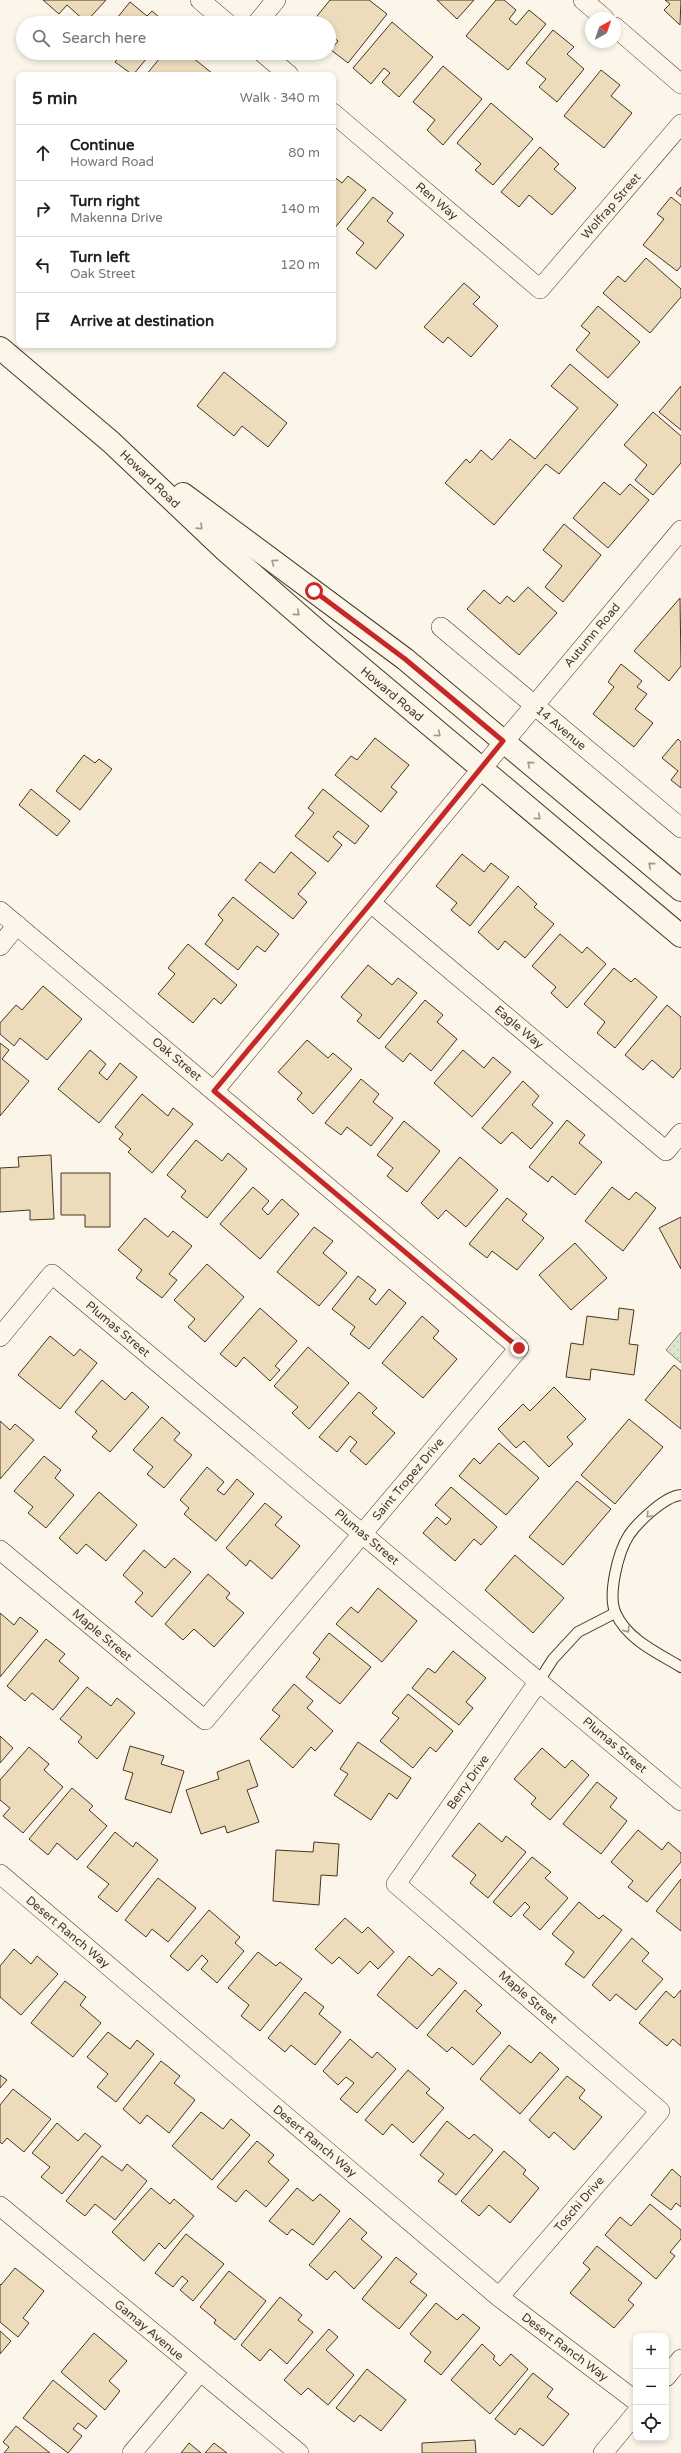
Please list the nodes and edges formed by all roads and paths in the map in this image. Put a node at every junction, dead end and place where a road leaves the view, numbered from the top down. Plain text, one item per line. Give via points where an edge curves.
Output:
1 (200, 0) edge
2 (276, 0) edge
3 (583, 0) edge
4 (597, 12) edge
5 (219, 16) edge
6 (263, 16) edge
7 (621, 33) edge
8 (271, 60) edge
9 (285, 72) edge
10 (681, 84) edge
11 (336, 116) edge
12 (681, 124) edge
13 (540, 289) joint
14 (0, 348) edge
15 (111, 442) junction
16 (681, 530) edge
17 (441, 627) dead end
18 (533, 705) junction
19 (503, 741) junction
20 (480, 769) junction
21 (681, 828) edge
22 (681, 890) edge
23 (371, 903) junction
24 (0, 911) edge
25 (17, 925) junction
26 (681, 936) edge
27 (0, 946) edge
28 (214, 1091) junction
29 (681, 1133) edge
30 (0, 1337) edge
31 (519, 1348) joint
32 (681, 1495) edge
33 (363, 1533) junction
34 (0, 1550) edge
35 (615, 1613) junction
36 (681, 1667) edge
37 (539, 1681) junction
38 (205, 1720) joint
39 (681, 1801) edge
40 (0, 1874) edge
41 (396, 1884) joint
42 (660, 2111) joint
43 (0, 2206) edge
44 (499, 2297) junction
45 (681, 2359) edge
46 (200, 2372) junction
47 (669, 2373) edge
48 (633, 2399) edge
49 (633, 2417) edge
50 (132, 2453) edge
51 (299, 2453) edge
52 (603, 2453) edge

1 - 5 street
2 - 6 street
3 - 4 street
7 - 10 street
8 - 9 street
11 - 13 street, Ren Way
12 - 13 street, Wolfrap Street
14 - 15 main road, Howard Road
19 -> 15 main road, Howard Road via 398,654
15 -> 20 main road, Howard Road via 226,551
16 - 18 street, Autumn Road
17 - 18 street, 14 Avenue
18 - 19 street, Autumn Road
18 - 21 street, 14 Avenue
19 - 20 street, Autumn Road
22 -> 19 main road, Howard Road
20 - 23 street, Autumn Road
20 -> 26 main road, Howard Road
23 - 28 street, Autumn Road
23 - 29 street, Eagle Way via 666,1150
24 - 25 street, Oak Street
25 - 27 street
25 - 28 street, Oak Street
28 - 31 street, Oak Street
30 - 33 street, Plumas Street via 52,1274
31 - 33 street, Saint Tropez Drive
32 -> 35 lane via 658,1505 629,1536 614,1575 612,1597
33 - 37 street, Plumas Street
33 - 38 street, Saint Tropez Drive
34 - 38 street, Maple Street
35 -> 36 lane via 631,1636
35 - 37 lane via 578,1632 553,1659
37 - 39 street, Plumas Street
37 - 41 street, Berry Drive
40 - 44 street, Desert Ranch Way
41 - 42 street, Maple Street
42 - 44 street, Toschi Drive
43 - 46 street, Gamay Avenue
44 - 48 street, Desert Ranch Way
45 - 47 street
46 - 50 street
46 - 51 street, Gamay Avenue
49 - 52 street

